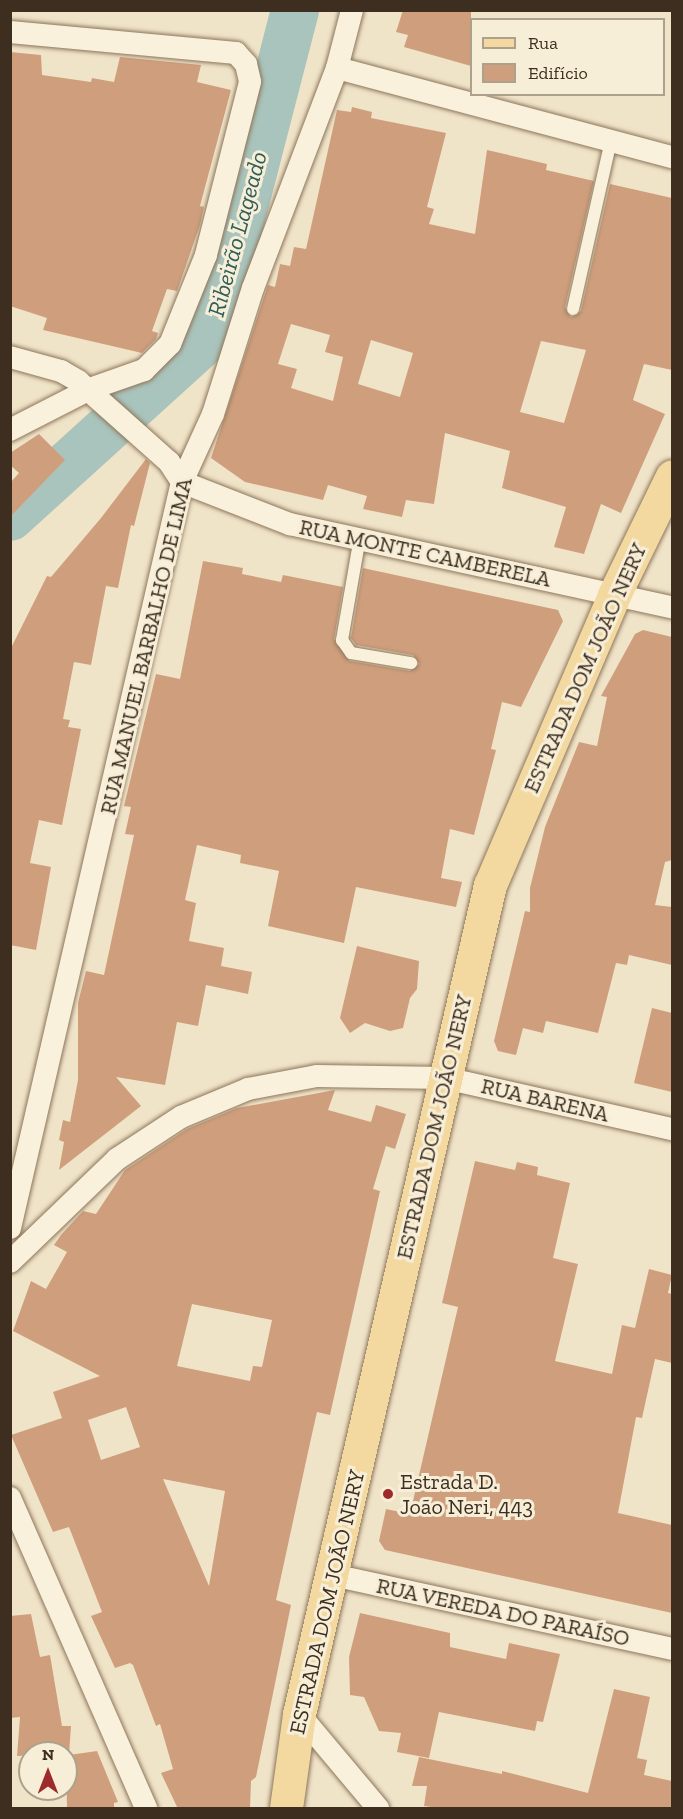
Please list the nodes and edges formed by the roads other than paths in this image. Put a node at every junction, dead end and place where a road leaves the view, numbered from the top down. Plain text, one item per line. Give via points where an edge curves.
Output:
1 (352, 10) edge
2 (10, 32) edge
3 (337, 68) junction
4 (611, 141) junction
5 (672, 157) edge
6 (573, 309) dead end
7 (10, 357) edge
8 (90, 389) junction
9 (10, 430) edge
10 (672, 476) edge
11 (182, 482) junction
12 (360, 537) junction
13 (614, 595) junction
14 (672, 607) edge
15 (411, 663) dead end
16 (445, 1078) junction
17 (672, 1129) edge
18 (10, 1228) edge
19 (10, 1262) edge
20 (10, 1498) edge
21 (333, 1575) junction
22 (672, 1649) edge
23 (299, 1714) junction
24 (146, 1809) edge
25 (286, 1809) edge
26 (378, 1809) edge

1 - 3 street, RUA MANUEL BARBALHO DE LIMA
2 - 8 street via 236,53 249,72 245,115 206,255 170,344 144,370
3 - 4 street
3 - 11 street, RUA MANUEL BARBALHO DE LIMA via 253,288 213,414
4 - 5 street
4 - 6 lane
7 - 8 street via 61,371
8 - 9 street
8 - 11 street via 169,462
10 - 13 main road, ESTRADA DOM JOÃO NERY
11 - 12 street, RUA MONTE CAMBERELA via 290,524
11 - 18 street, RUA MANUEL BARBALHO DE LIMA
12 - 13 street, RUA MONTE CAMBERELA
12 - 15 lane via 342,631 344,647 351,653
13 - 14 street, RUA MONTE CAMBERELA
13 - 16 main road, ESTRADA DOM JOÃO NERY via 490,885
16 - 17 street, RUA BARENA
16 - 19 street, RUA BARENA via 317,1076 248,1089 181,1117 117,1159
16 - 21 main road, ESTRADA DOM JOÃO NERY
20 - 24 street
21 - 22 street, RUA VEREDA DO PARAÍSO
21 - 23 main road, ESTRADA DOM JOÃO NERY
23 - 25 main road, ESTRADA DOM JOÃO NERY
23 - 26 street

